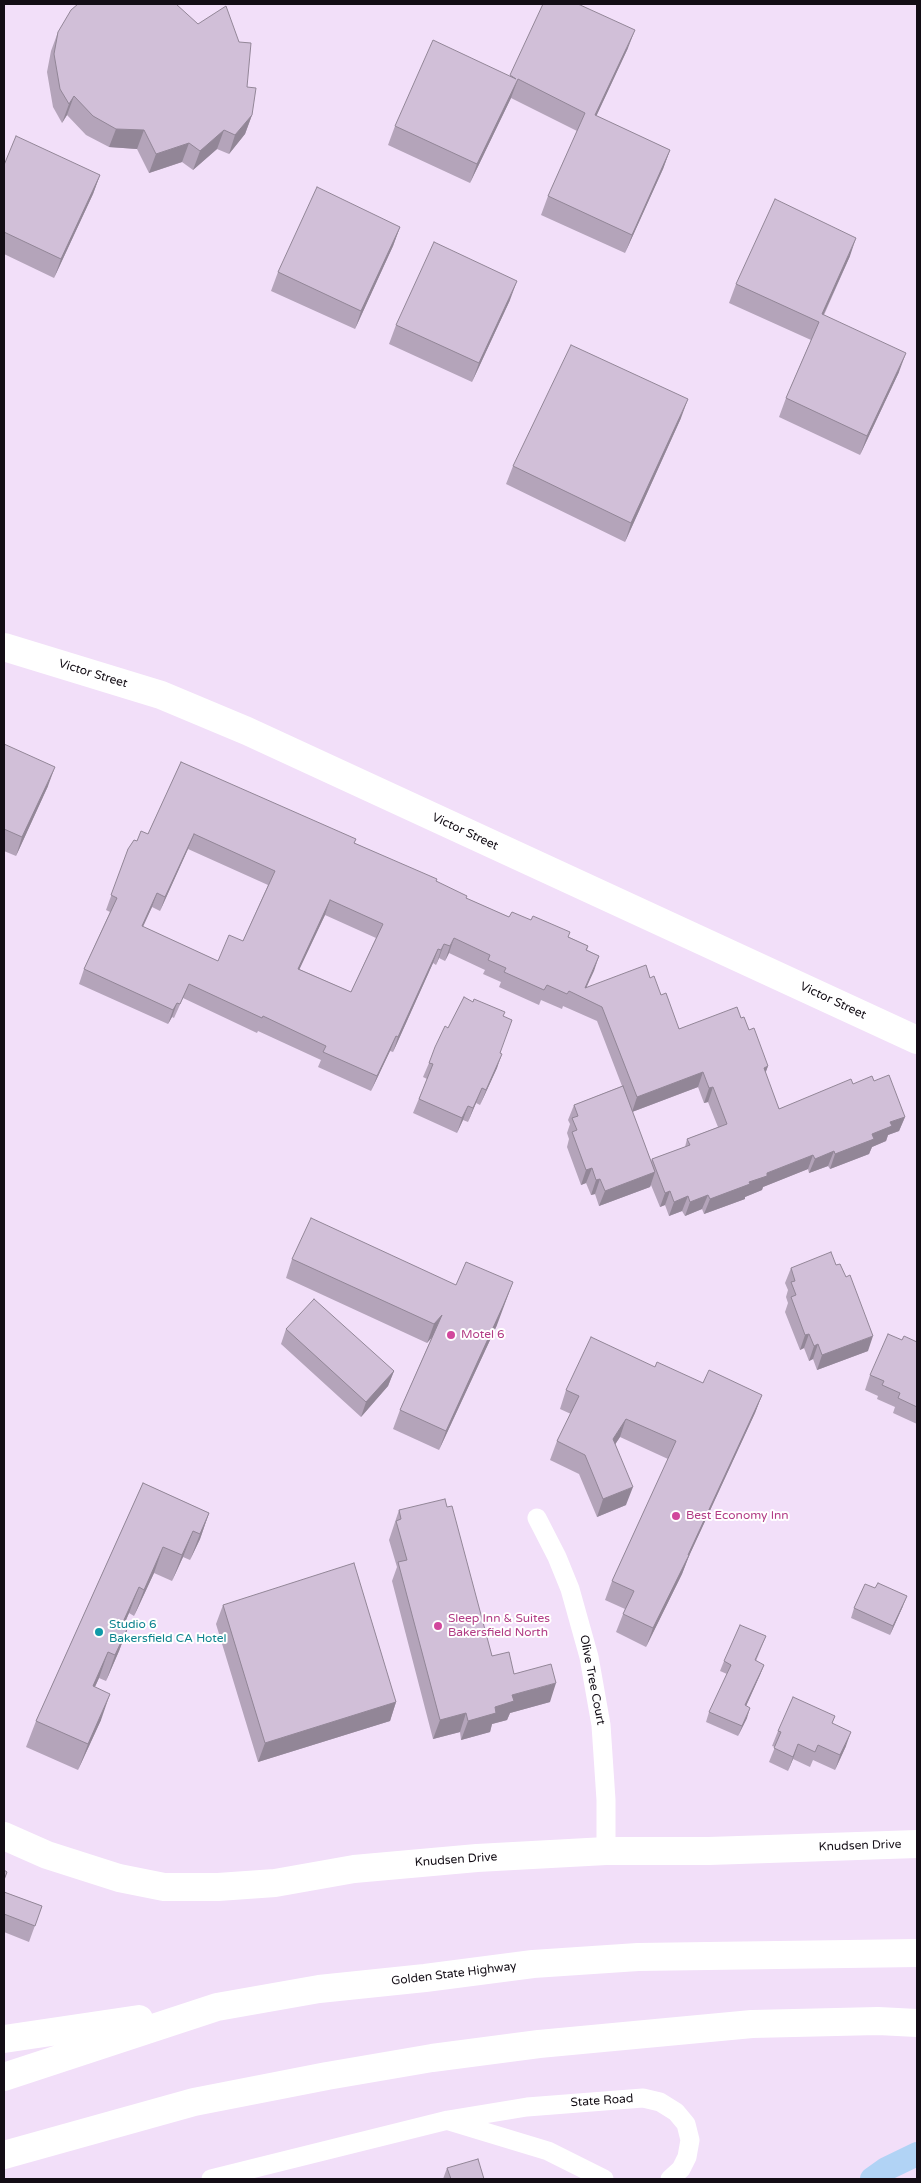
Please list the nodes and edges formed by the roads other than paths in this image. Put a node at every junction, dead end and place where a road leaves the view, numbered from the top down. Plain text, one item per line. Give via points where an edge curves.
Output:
1 (4, 648) edge
2 (917, 1040) edge
3 (537, 1518) dead end
4 (4, 1836) edge
5 (917, 1844) edge
6 (606, 1851) junction
7 (917, 1953) edge
8 (217, 2007) junction
9 (917, 2023) edge
10 (4, 2040) edge
11 (4, 2077) edge
12 (448, 2120) junction
13 (4, 2155) edge
14 (211, 2179) edge
15 (604, 2179) edge
16 (670, 2179) edge

1 - 2 main road, Victor Street via 161,695 247,731
3 - 6 street, Olive Tree Court via 570,1589 589,1657 601,1725
4 - 6 main road, Knudsen Drive via 86,1869 164,1887 228,1887 274,1883 354,1869
5 - 6 main road, Knudsen Drive
7 - 8 main road, Golden State Highway via 638,1957 542,1964 319,1989
8 - 10 main road
8 - 11 main road, Golden State Highway
9 - 13 main road via 752,2024 539,2044 432,2058 194,2102
12 - 14 street, State Road
12 - 15 street via 548,2151
12 - 16 street, State Road via 528,2107 643,2098 660,2102 676,2112 686,2124 690,2140 687,2158

